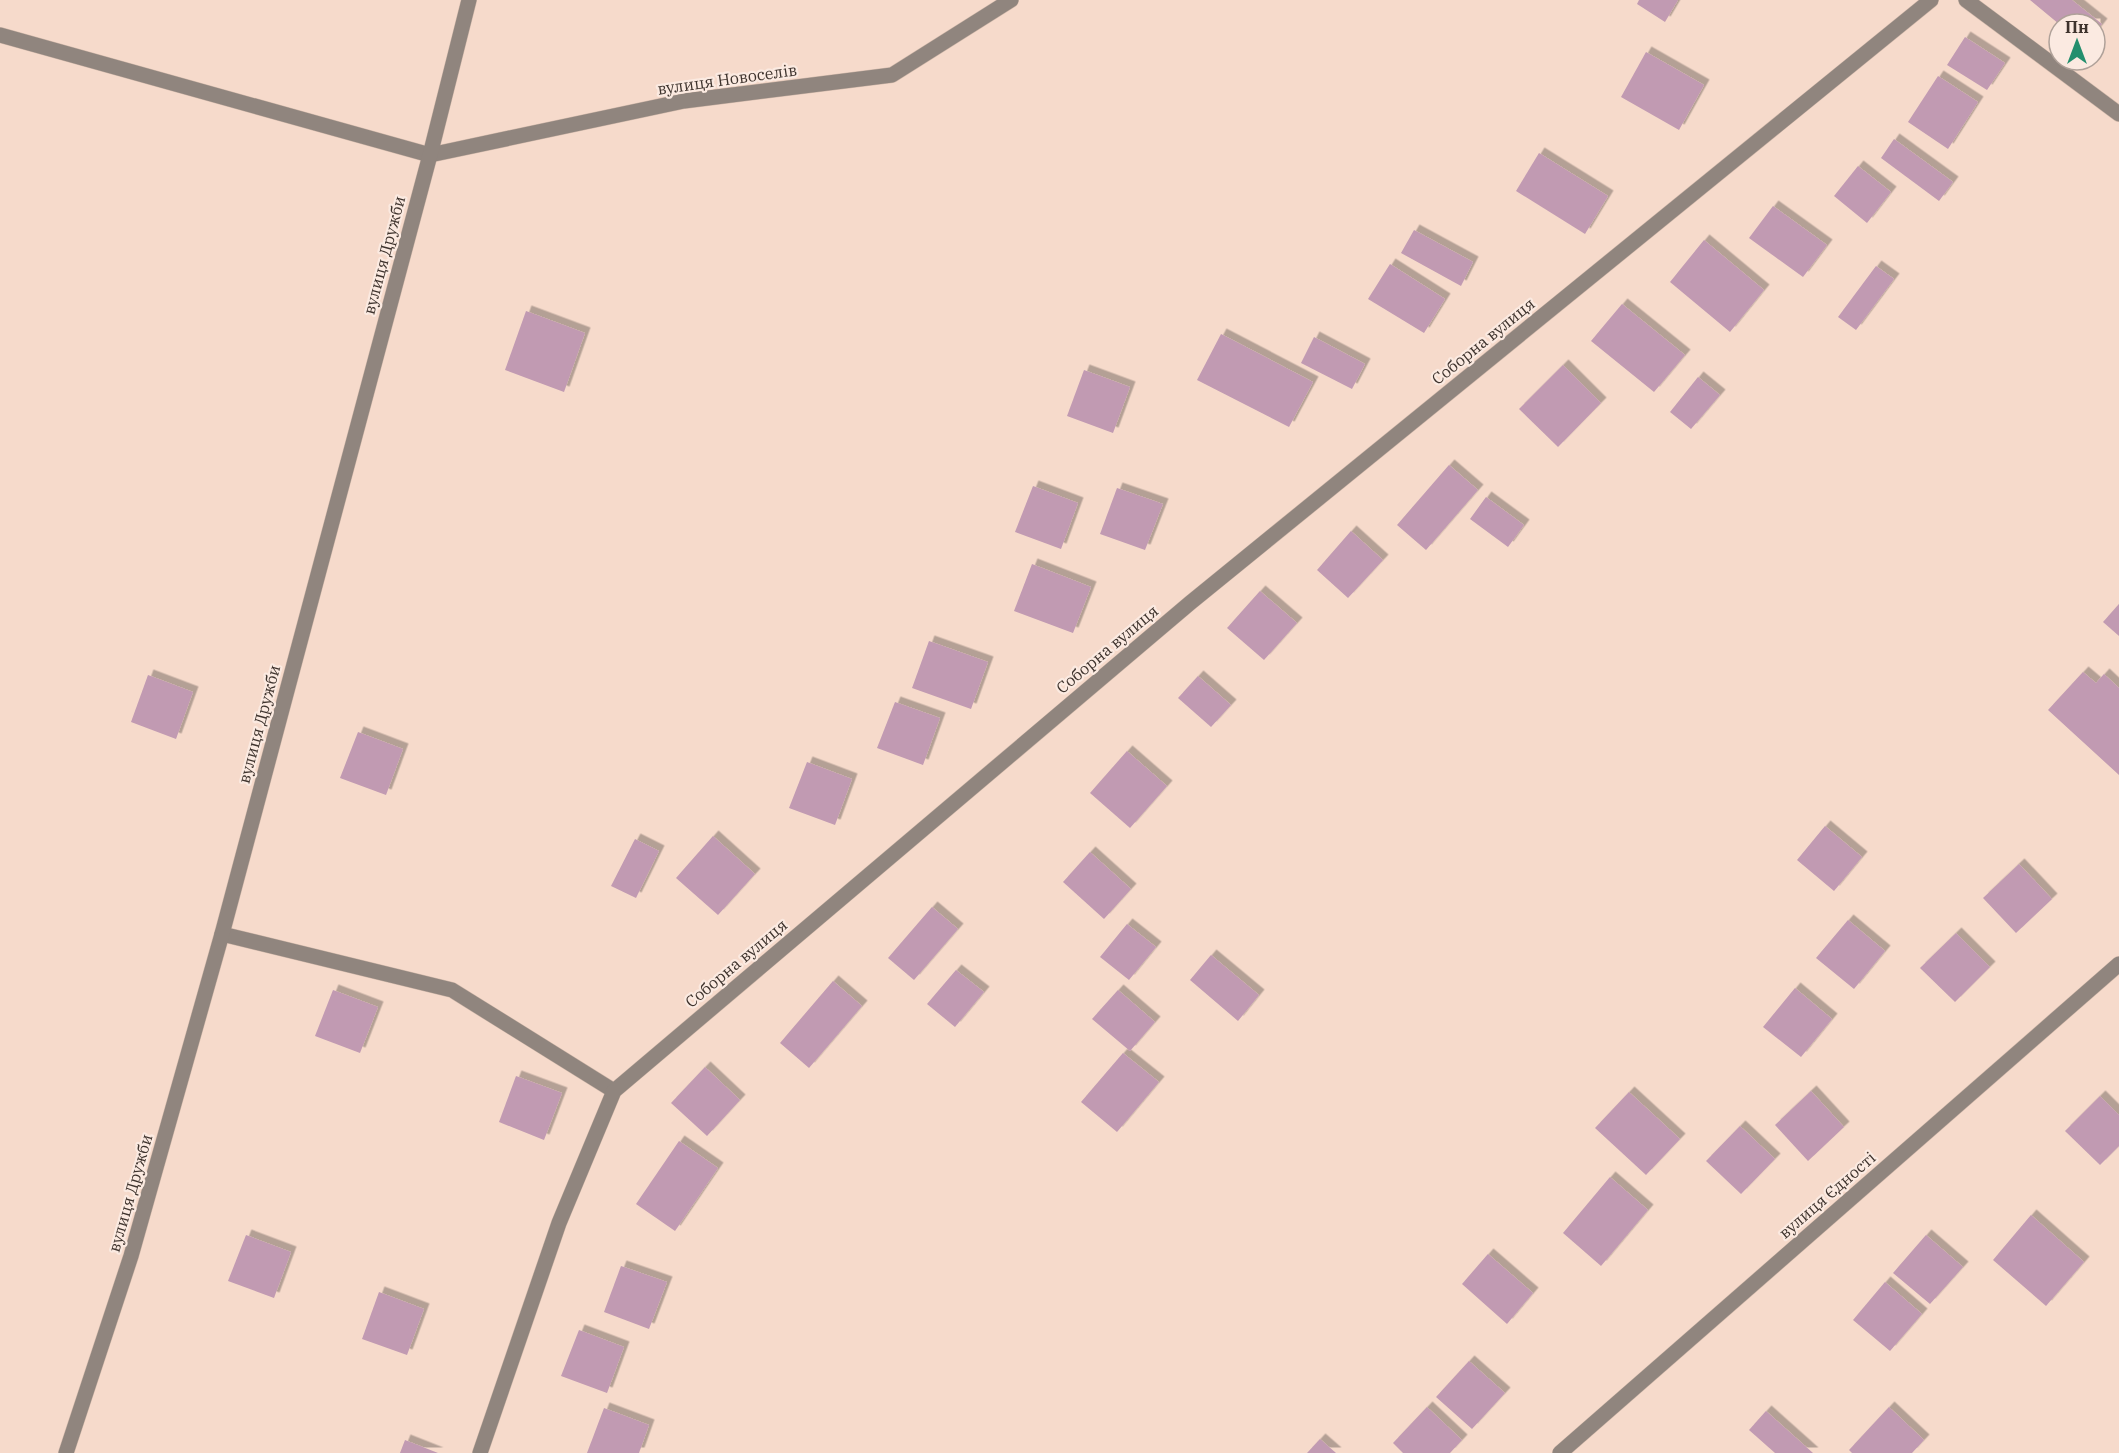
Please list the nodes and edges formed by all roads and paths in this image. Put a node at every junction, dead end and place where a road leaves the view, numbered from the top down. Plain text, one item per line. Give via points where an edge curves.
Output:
1 (469, 0) edge
2 (1011, 0) edge
3 (1931, 0) edge
4 (1966, 0) edge
5 (0, 34) edge
6 (2119, 114) edge
7 (430, 155) junction
8 (222, 934) junction
9 (2119, 964) edge
10 (614, 1090) junction
11 (66, 1453) edge
12 (480, 1453) edge
13 (1560, 1453) edge

1 - 7 street, вулиця Дружби
2 - 7 street, вулиця Новоселів via 892,75 684,101
3 - 10 street, Соборна вулиця via 1190,603
4 - 6 street
5 - 7 street
7 - 8 street, вулиця Дружби
8 - 10 street via 452,990
8 - 11 street, вулиця Дружби via 130,1256
9 - 13 street, вулиця Єдності
10 - 12 street, Соборна вулиця via 559,1223

